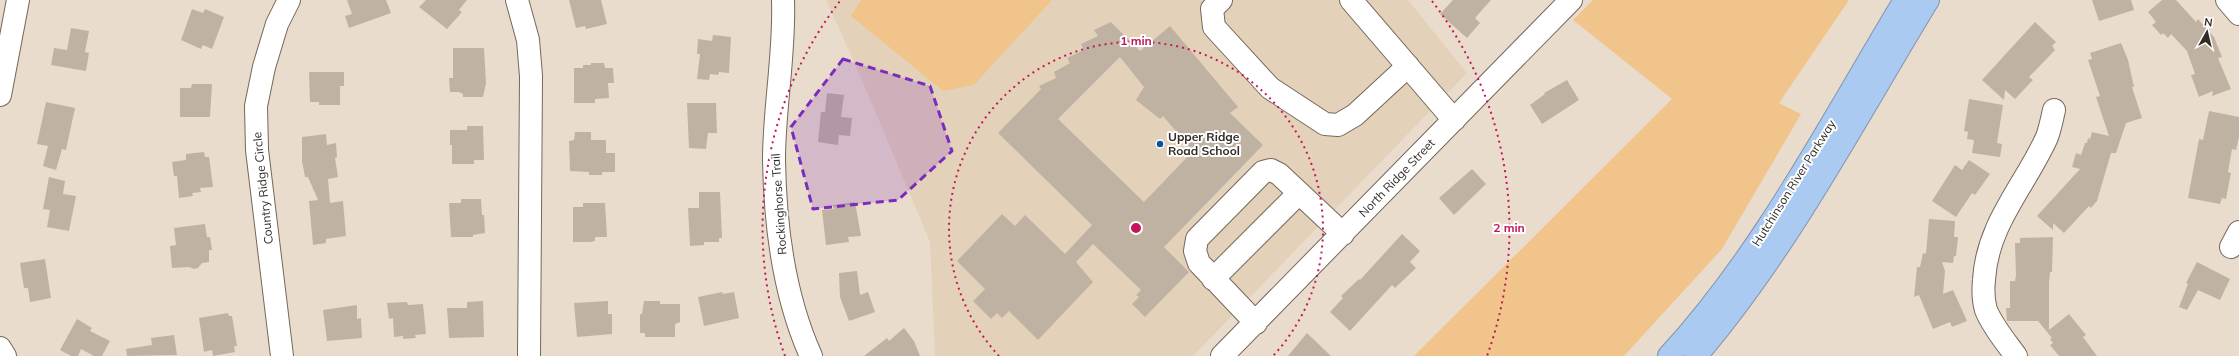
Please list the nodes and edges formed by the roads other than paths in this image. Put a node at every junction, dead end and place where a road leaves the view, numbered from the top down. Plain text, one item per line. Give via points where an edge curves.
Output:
1 (18, 0) edge
2 (289, 0) edge
3 (517, 0) edge
4 (783, 0) edge
5 (1221, 0) edge
6 (1351, 0) edge
7 (1905, 0) edge
8 (1928, 0) edge
9 (2227, 0) edge
10 (1566, 2) edge
11 (2239, 14) edge
12 (1408, 66) junction
13 (0, 95) edge
14 (2054, 110) dead end
15 (1454, 120) junction
16 (1299, 193) junction
17 (1343, 234) junction
18 (1213, 279) junction
19 (1256, 323) junction
20 (0, 348) edge
21 (5, 356) edge
22 (282, 356) edge
23 (529, 356) edge
24 (811, 356) edge
25 (1222, 356) edge
26 (1669, 356) edge
27 (1696, 356) edge
28 (2016, 356) edge

1 - 13 street
2 - 22 street, Country Ridge Circle via 276,24 256,106 257,150
3 - 23 street via 528,40 531,76
4 - 24 street, Rockinghorse Trail via 784,28 774,160 779,238 798,328
5 - 12 street via 1212,10 1214,27 1270,88 1325,124 1338,125 1355,115
6 - 12 street
7 - 26 highway, Hutchinson River Parkway via 1759,240 1710,308
8 - 27 highway, Hutchinson River Parkway via 1788,233 1739,302
9 - 11 street
10 - 15 street, North Ridge Street
12 - 15 street
14 - 28 street via 2047,136 2001,216 1984,264 1983,294 1986,309 1995,328
15 - 17 street, North Ridge Street
16 - 17 street
16 - 18 street
16 - 18 street via 1278,174 1271,170 1263,172 1197,239 1195,251 1199,263
17 - 19 street, North Ridge Street
18 - 19 street
19 - 25 street, North Ridge Street
20 - 21 street

